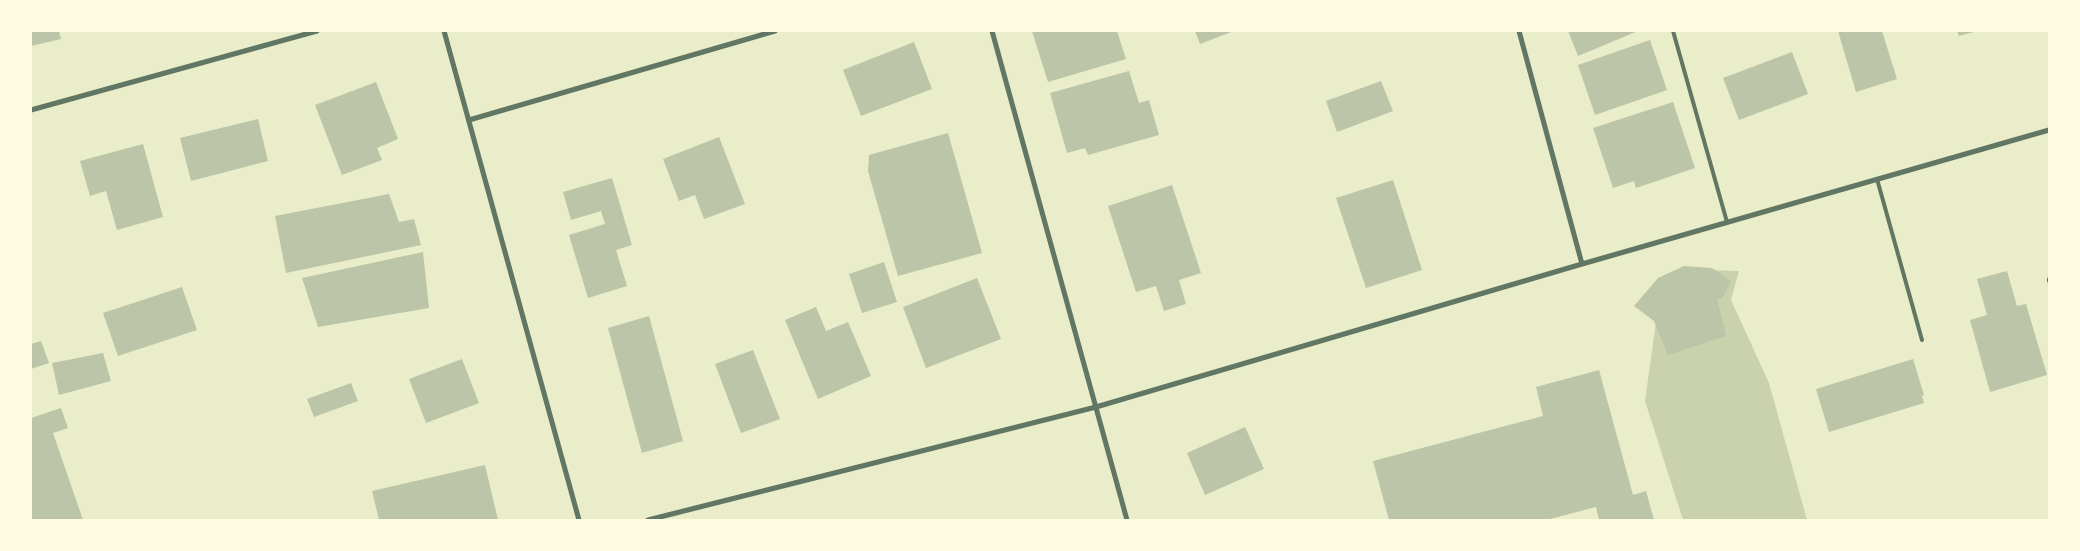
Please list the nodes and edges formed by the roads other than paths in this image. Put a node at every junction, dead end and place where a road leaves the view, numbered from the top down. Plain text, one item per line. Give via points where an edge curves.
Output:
1 (317, 31) edge
2 (444, 31) edge
3 (775, 31) edge
4 (992, 31) edge
5 (1519, 31) edge
6 (1673, 31) edge
7 (31, 110) edge
8 (469, 120) junction
9 (2049, 130) edge
10 (1878, 179) junction
11 (1727, 222) junction
12 (1582, 264) junction
13 (1922, 340) dead end
14 (1096, 407) junction
15 (579, 520) edge
16 (648, 520) edge
17 (1127, 520) edge

1 - 7 street
2 - 8 street
3 - 8 street
4 - 14 street
5 - 12 street
6 - 11 lane
8 - 15 street
9 - 10 street
10 - 11 street
10 - 13 lane
11 - 12 street
12 - 14 street
14 - 16 street
14 - 17 street

